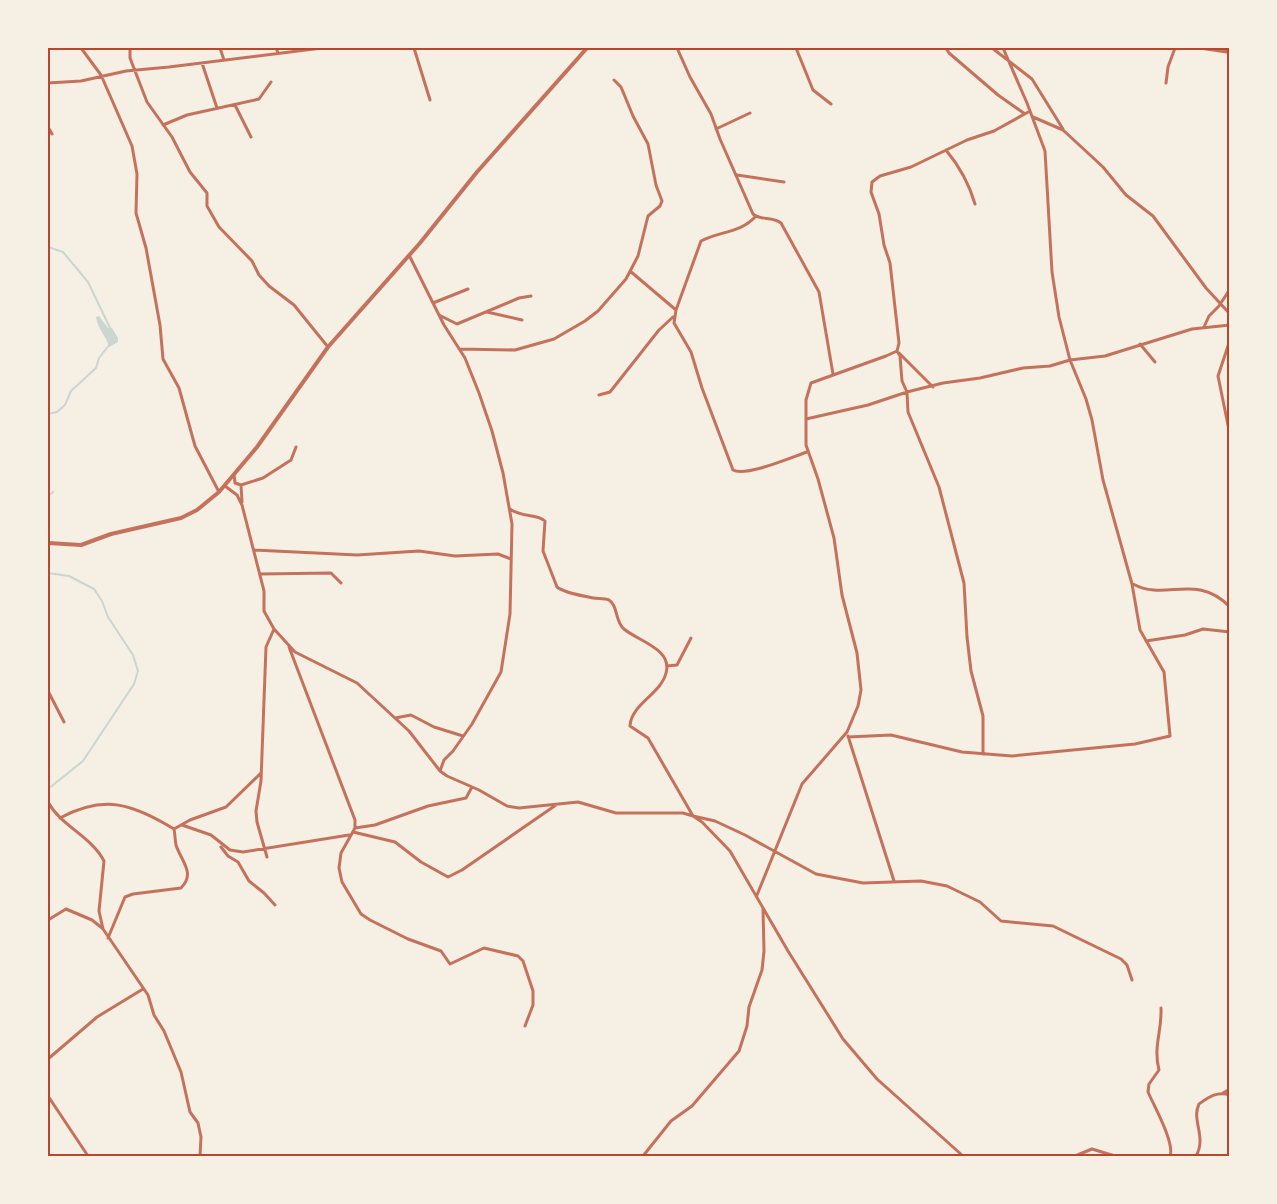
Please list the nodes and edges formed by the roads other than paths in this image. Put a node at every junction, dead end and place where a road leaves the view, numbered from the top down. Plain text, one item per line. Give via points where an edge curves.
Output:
1 (81, 48) edge
2 (130, 48) edge
3 (220, 48) edge
4 (276, 48) edge
5 (322, 48) edge
6 (414, 48) edge
7 (587, 48) edge
8 (677, 48) edge
9 (796, 48) edge
10 (946, 48) edge
11 (992, 48) edge
12 (1003, 48) edge
13 (1175, 48) edge
14 (1203, 48) edge
15 (1211, 48) edge
16 (1230, 52) edge
17 (278, 53) junction
18 (224, 60) junction
19 (1009, 61) junction
20 (202, 63) junction
21 (136, 70) junction
22 (101, 75) junction
23 (614, 80) dead end
24 (271, 82) dead end
25 (48, 83) edge
26 (1166, 83) dead end
27 (430, 100) dead end
28 (832, 104) dead end
29 (235, 105) junction
30 (218, 108) junction
31 (1030, 111) junction
32 (750, 113) dead end
33 (1025, 114) junction
34 (1032, 117) junction
35 (163, 125) junction
36 (48, 127) edge
37 (716, 129) junction
38 (1063, 130) junction
39 (52, 134) dead end
40 (251, 137) dead end
41 (946, 150) junction
42 (737, 175) junction
43 (784, 182) dead end
44 (975, 204) dead end
45 (756, 216) junction
46 (409, 255) junction
47 (630, 271) junction
48 (1230, 289) edge
49 (468, 290) dead end
50 (530, 296) dead end
51 (432, 303) junction
52 (1220, 304) junction
53 (676, 310) junction
54 (487, 312) junction
55 (1230, 314) edge
56 (438, 315) junction
57 (674, 317) junction
58 (522, 320) dead end
59 (1230, 325) edge
60 (1204, 327) junction
61 (1230, 340) edge
62 (1140, 344) junction
63 (328, 348) junction
64 (459, 349) junction
65 (897, 351) junction
66 (1070, 360) junction
67 (1155, 362) dead end
68 (833, 374) junction
69 (933, 387) junction
70 (907, 392) junction
71 (600, 395) dead end
72 (806, 419) junction
73 (1230, 435) edge
74 (296, 447) dead end
75 (807, 452) junction
76 (234, 474) junction
77 (241, 485) junction
78 (226, 486) junction
79 (219, 492) junction
80 (242, 505) junction
81 (510, 509) junction
82 (48, 543) edge
83 (254, 550) junction
84 (511, 559) junction
85 (260, 574) junction
86 (341, 583) dead end
87 (1132, 584) junction
88 (1230, 607) edge
89 (274, 629) junction
90 (1230, 632) edge
91 (691, 638) dead end
92 (1146, 641) junction
93 (288, 646) junction
94 (667, 666) junction
95 (48, 691) edge
96 (395, 718) junction
97 (64, 722) dead end
98 (847, 732) junction
99 (463, 736) junction
100 (848, 737) junction
101 (983, 754) junction
102 (440, 771) junction
103 (261, 773) junction
104 (472, 787) junction
105 (48, 802) edge
106 (556, 805) junction
107 (693, 816) junction
108 (60, 818) junction
109 (181, 824) junction
110 (355, 828) junction
111 (174, 829) junction
112 (351, 834) junction
113 (218, 842) junction
114 (265, 850) junction
115 (774, 852) junction
116 (267, 858) dead end
117 (894, 880) junction
118 (756, 896) junction
119 (275, 905) dead end
120 (763, 907) junction
121 (48, 920) edge
122 (103, 929) junction
123 (108, 939) junction
124 (1132, 980) dead end
125 (143, 988) junction
126 (1161, 1008) dead end
127 (524, 1026) dead end
128 (48, 1058) edge
129 (1230, 1089) edge
130 (1222, 1093) junction
131 (48, 1096) edge
132 (1230, 1096) edge
133 (88, 1156) edge
134 (200, 1156) edge
135 (644, 1156) edge
136 (963, 1156) edge
137 (1075, 1156) edge
138 (1115, 1156) edge
139 (1170, 1156) edge
140 (1196, 1156) edge

1 - 22 street
2 - 21 street via 130,58
3 - 18 street
4 - 17 street
5 - 17 street
6 - 27 street
7 - 46 street via 477,172
8 - 37 street
9 - 28 street via 813,90
10 - 33 street via 998,95
11 - 19 street
12 - 19 street
13 - 26 street
14 - 15 street
15 - 16 street
17 - 18 street
18 - 20 street
19 - 31 street
19 - 38 street via 1032,79
20 - 21 street
20 - 30 street
21 - 22 street
21 - 35 street via 143,93
22 - 25 street via 89,80
22 - 79 street via 134,152 136,213 146,248 163,359 179,388 195,446
23 - 47 street via 621,87 648,144 662,201 648,216 638,256
24 - 29 street via 262,98
29 - 30 street
29 - 40 street
30 - 35 street via 188,114
31 - 33 street
31 - 34 street
32 - 37 street
33 - 41 street via 994,131
34 - 38 street
34 - 66 street via 1044,151 1052,272
35 - 63 street via 192,176 207,193 207,206 219,227 252,261 269,286 294,305
36 - 39 street
37 - 42 street
38 - 52 street via 1103,167 1126,195 1153,216
41 - 44 street via 961,169
41 - 65 street via 912,167 876,178 871,185 891,270 900,335
42 - 43 street
42 - 45 street
45 - 53 street via 743,227 701,241
45 - 68 street via 781,223 817,286
46 - 51 street
46 - 63 street
47 - 53 street
47 - 64 street via 598,311 554,339 515,350
48 - 52 street
49 - 51 street
50 - 54 street
51 - 56 street
52 - 55 street
52 - 60 street
53 - 57 street
54 - 56 street via 457,324
54 - 58 street
56 - 64 street
57 - 71 street via 658,330 610,392
57 - 75 street via 691,352 733,470 763,467
59 - 60 street
60 - 62 street
61 - 73 street via 1218,376
62 - 66 street via 1105,356
62 - 67 street
63 - 76 street
64 - 81 street via 492,431
65 - 68 street
65 - 69 street
65 - 70 street
66 - 69 street
66 - 87 street via 1086,399 1103,480
68 - 72 street via 808,386
69 - 70 street
70 - 72 street
70 - 101 street via 911,421 939,487 964,583 968,650 983,716
72 - 75 street
74 - 77 street via 291,460 263,478
75 - 98 street via 834,538 842,595 862,684 858,706
76 - 77 street via 235,483
76 - 78 street
77 - 80 street
78 - 79 street
78 - 80 street
79 - 82 street via 197,510 174,520 111,534 80,545
80 - 83 street
81 - 84 street
81 - 94 street via 522,516 545,521 543,551 557,587 609,600 621,627 659,651
83 - 84 street via 357,556 419,551 455,556 498,554
83 - 85 street
84 - 99 street via 510,614 501,672
85 - 86 street via 331,573
85 - 89 street via 264,611
87 - 88 street via 1149,590 1203,589
87 - 92 street via 1138,621
89 - 93 street
89 - 103 street via 266,646
90 - 92 street via 1203,629
91 - 94 street via 677,665
92 - 101 street via 1164,672 1170,736 1094,749 1012,756
93 - 96 street via 357,683
93 - 110 street via 355,820
94 - 107 street via 664,679 633,716 630,726 648,738
95 - 97 street
96 - 99 street via 410,715
96 - 102 street
98 - 100 street
98 - 115 street via 802,784
99 - 102 street via 444,760
100 - 101 street via 891,734 940,748
100 - 117 street
102 - 104 street
103 - 109 street via 226,807
103 - 114 street via 257,818
104 - 106 street via 507,806 527,809
104 - 110 street via 466,798
105 - 108 street
106 - 107 street via 578,802 616,812 670,811
106 - 112 street via 448,877 396,842
107 - 115 street via 715,821
107 - 118 street via 730,851
108 - 111 street via 87,805 118,805 135,809
108 - 122 street via 95,848 104,861 99,911
109 - 111 street
109 - 113 street via 211,835
110 - 112 street
111 - 123 street via 176,844 189,874 187,881 177,889 124,897
112 - 114 street
112 - 127 street via 341,853 340,876 364,917 441,951 450,964 484,948 518,956 533,991 533,1005
113 - 114 street via 230,850
113 - 119 street via 228,856 238,862 249,882
114 - 116 street
115 - 117 street via 816,874 863,883
115 - 118 street
117 - 124 street via 946,886 980,902 1001,921 1059,928 1120,960 1127,965
118 - 120 street
120 - 135 street via 762,970 739,1051 692,1106 671,1122
120 - 136 street via 848,1046 879,1082
121 - 122 street via 58,912 68,910 92,920
122 - 123 street
123 - 125 street via 130,965
125 - 128 street via 97,1017
125 - 134 street via 181,1072 190,1112 198,1123 201,1136
126 - 139 street via 1162,1022 1156,1050 1159,1070 1149,1084 1148,1092 1169,1141
129 - 130 street
130 - 132 street
130 - 140 street via 1207,1097 1197,1108 1201,1139
131 - 133 street
137 - 138 street via 1092,1149

